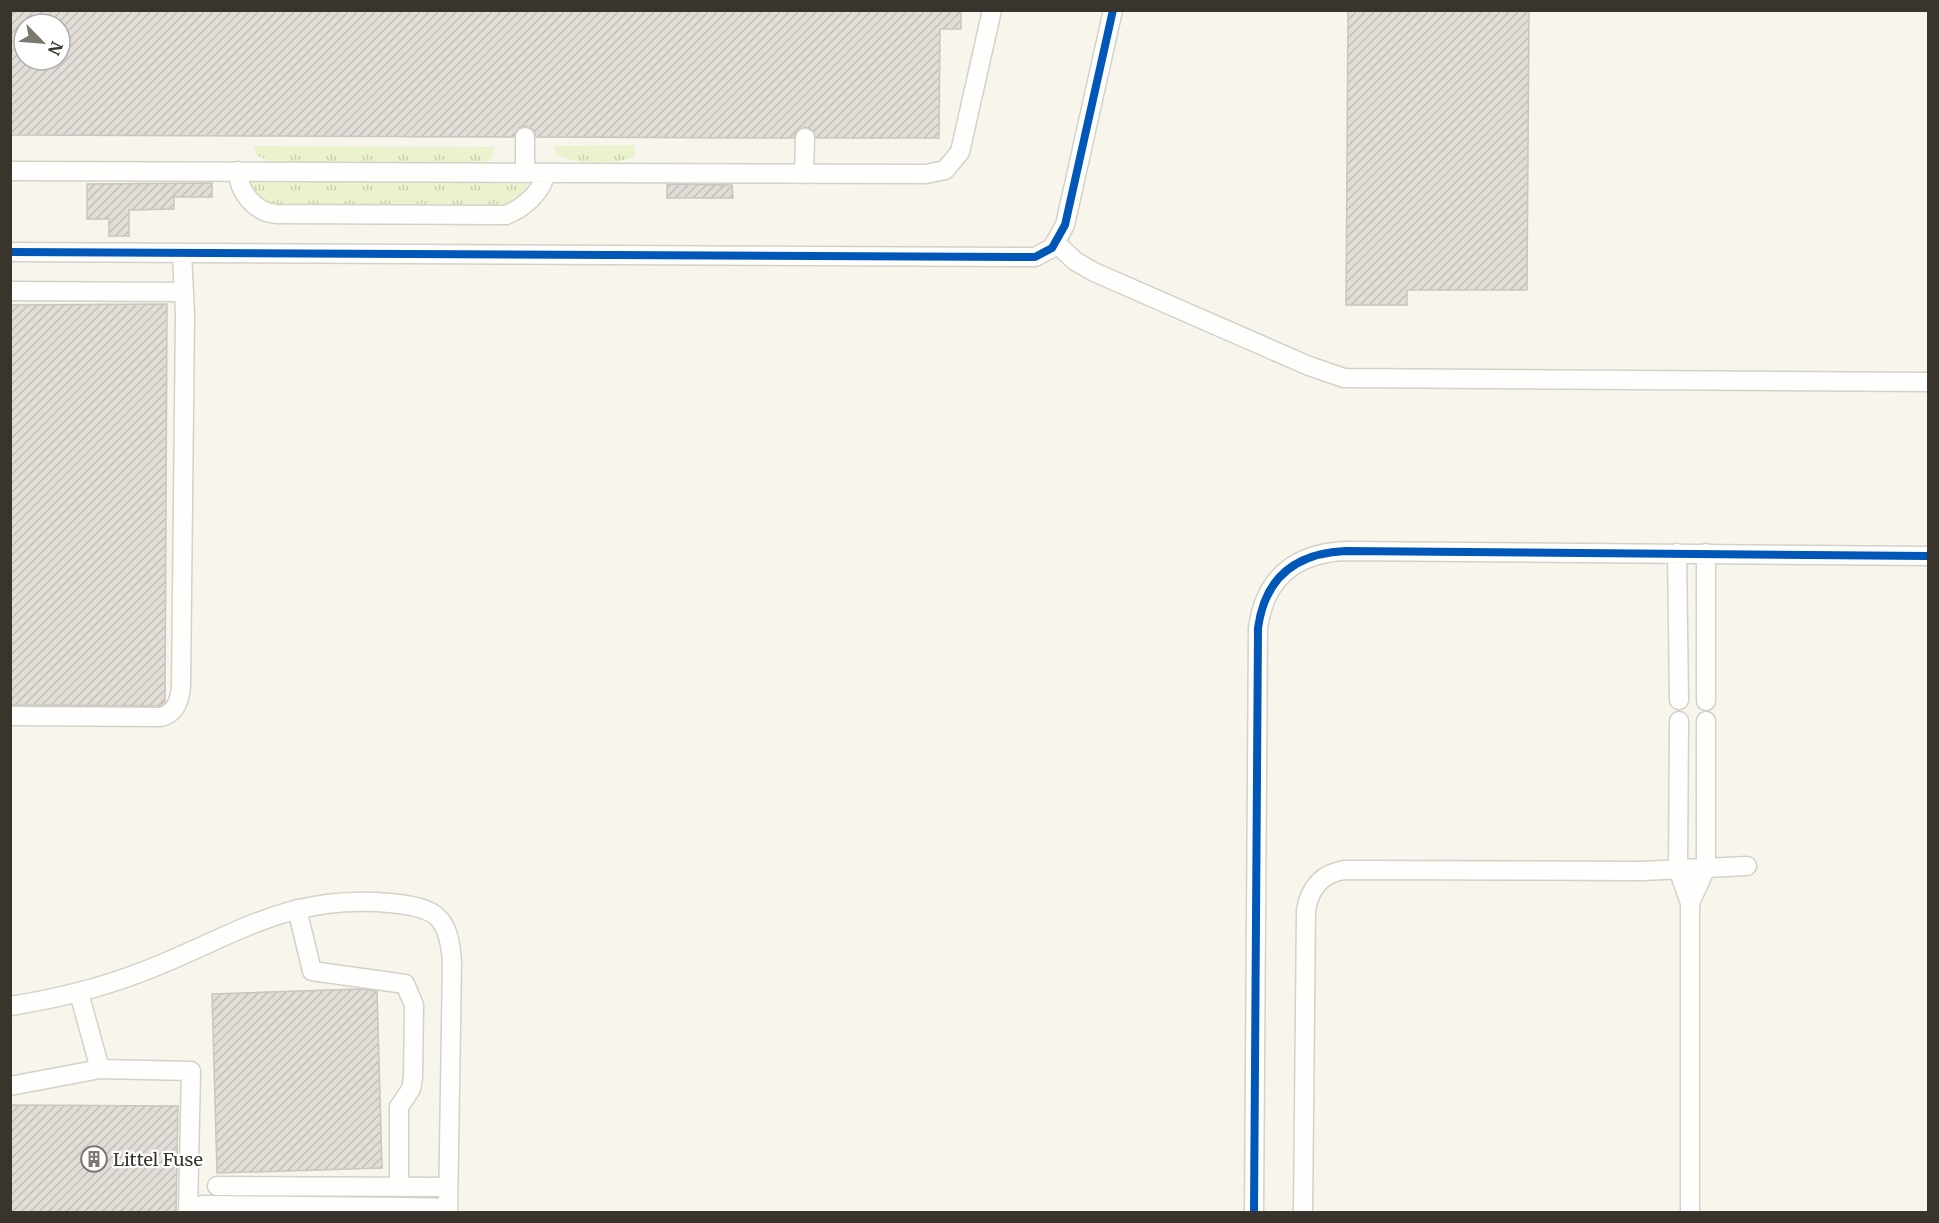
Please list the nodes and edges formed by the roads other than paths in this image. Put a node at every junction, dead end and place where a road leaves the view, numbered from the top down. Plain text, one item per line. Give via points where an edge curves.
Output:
1 (992, 10) edge
2 (1113, 10) edge
3 (525, 137) dead end
4 (805, 138) dead end
5 (10, 171) edge
6 (238, 171) junction
7 (525, 173) junction
8 (545, 173) junction
9 (804, 174) junction
10 (1056, 243) junction
11 (10, 252) edge
12 (182, 253) junction
13 (10, 291) edge
14 (182, 292) junction
15 (1929, 382) edge
16 (1677, 553) junction
17 (1706, 553) junction
18 (1929, 556) edge
19 (1679, 700) dead end
20 (1706, 700) dead end
21 (10, 716) edge
22 (1706, 720) dead end
23 (1679, 722) dead end
24 (1747, 866) dead end
25 (1706, 868) junction
26 (1678, 869) junction
27 (1690, 903) junction
28 (297, 909) junction
29 (79, 993) junction
30 (10, 1006) edge
31 (100, 1069) junction
32 (10, 1086) edge
33 (217, 1186) dead end
34 (399, 1186) junction
35 (447, 1187) junction
36 (402, 1210) edge
37 (448, 1210) edge
38 (188, 1212) edge
39 (202, 1212) edge
40 (1254, 1212) edge
41 (1304, 1212) edge
42 (1690, 1212) edge

1 - 9 street via 962,147 951,165 926,174
2 - 10 street via 1068,215
3 - 7 street
4 - 9 street
5 - 6 street
6 - 7 street
6 - 8 street via 240,187 258,207 271,214 506,214 522,206 543,183
7 - 8 street
8 - 9 street
10 - 12 street via 1041,255 1021,258
10 - 15 street via 1094,272 1344,378
11 - 12 street
12 - 14 street
13 - 14 street
14 - 21 street via 182,626 177,704 161,717
16 - 17 street
16 - 19 street
16 - 40 street via 1329,552 1295,564 1269,592 1258,628
17 - 18 street
17 - 20 street
22 - 25 street
23 - 26 street
24 - 25 street
25 - 26 street
25 - 27 street
26 - 27 street
26 - 41 street via 1344,870 1322,878 1311,893 1306,910
27 - 42 street
28 - 29 street via 256,921 157,966
28 - 34 street via 312,971 405,984 414,1005 413,1077 411,1089 399,1107
28 - 35 street via 342,902 391,903 428,910 444,923 452,963
29 - 30 street
29 - 31 street
31 - 32 street
31 - 38 street via 191,1071
33 - 34 street
34 - 35 street
35 - 37 street
36 - 37 street
36 - 39 street via 202,1205

